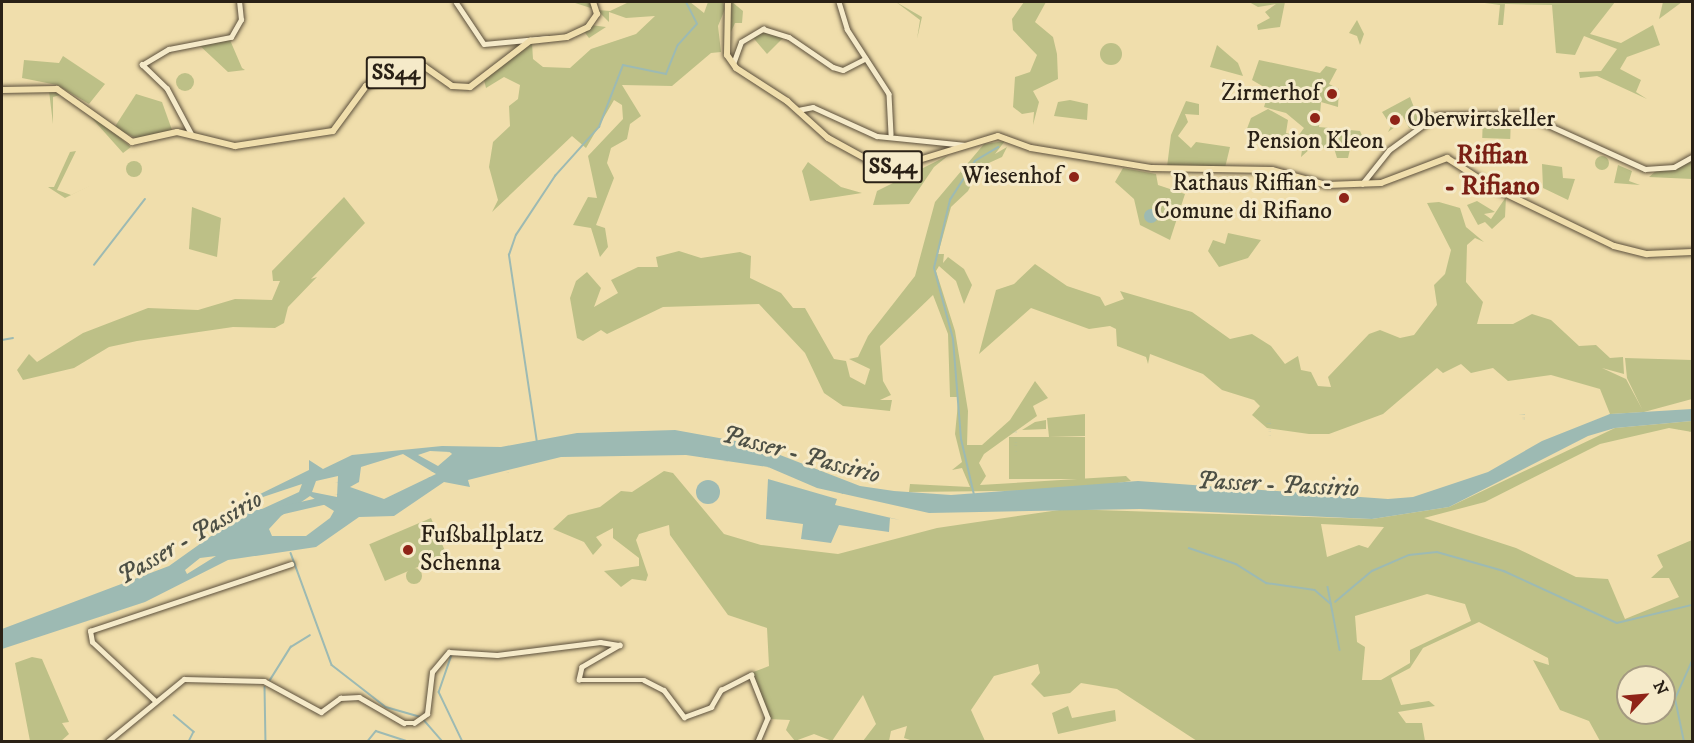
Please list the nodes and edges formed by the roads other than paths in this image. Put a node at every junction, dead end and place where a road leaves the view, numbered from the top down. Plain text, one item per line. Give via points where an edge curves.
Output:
1 (239, 2) edge
2 (456, 2) edge
3 (593, 2) edge
4 (728, 2) edge
5 (839, 2) edge
6 (551, 39) junction
7 (865, 59) junction
8 (733, 65) junction
9 (2, 90) edge
10 (798, 110) junction
11 (191, 134) junction
12 (891, 134) junction
13 (966, 145) junction
14 (1692, 157) edge
15 (1361, 185) junction
16 (1692, 252) edge
17 (291, 564) dead end
18 (155, 701) junction
19 (107, 741) edge
20 (758, 741) edge

1 - 11 street via 241,20 231,37 170,49 142,65 167,89
2 - 6 street via 484,44 533,35
3 - 6 main road, SS44 via 597,14 591,25
4 - 8 main road via 726,47
5 - 7 street
6 - 11 main road, SS44 via 530,41 490,76 464,88 424,67 370,84 333,131 227,147
7 - 8 street via 843,70 771,31 755,31 741,42
7 - 12 street via 889,94
8 - 10 main road, SS44
9 - 11 main road, SS44 via 57,88 132,142
10 - 12 street via 813,107 871,135
10 - 13 main road, SS44 via 828,138 879,166 899,166
12 - 13 street
13 - 15 main road, SS44 via 1003,136 1031,148 1152,168 1272,170 1316,184
14 - 15 street via 1674,166 1645,169 1524,114 1434,116 1389,150
15 - 16 main road, SS44 via 1451,159 1494,188 1611,244 1647,254
17 - 18 street via 90,632 92,642
18 - 19 street
18 - 20 street via 184,679 259,680 321,712 340,698 359,697 404,723 423,716 432,672 449,652 497,655 600,642 620,645 582,667 579,680 644,680 664,690 684,717 705,711 721,690 751,675 768,718

